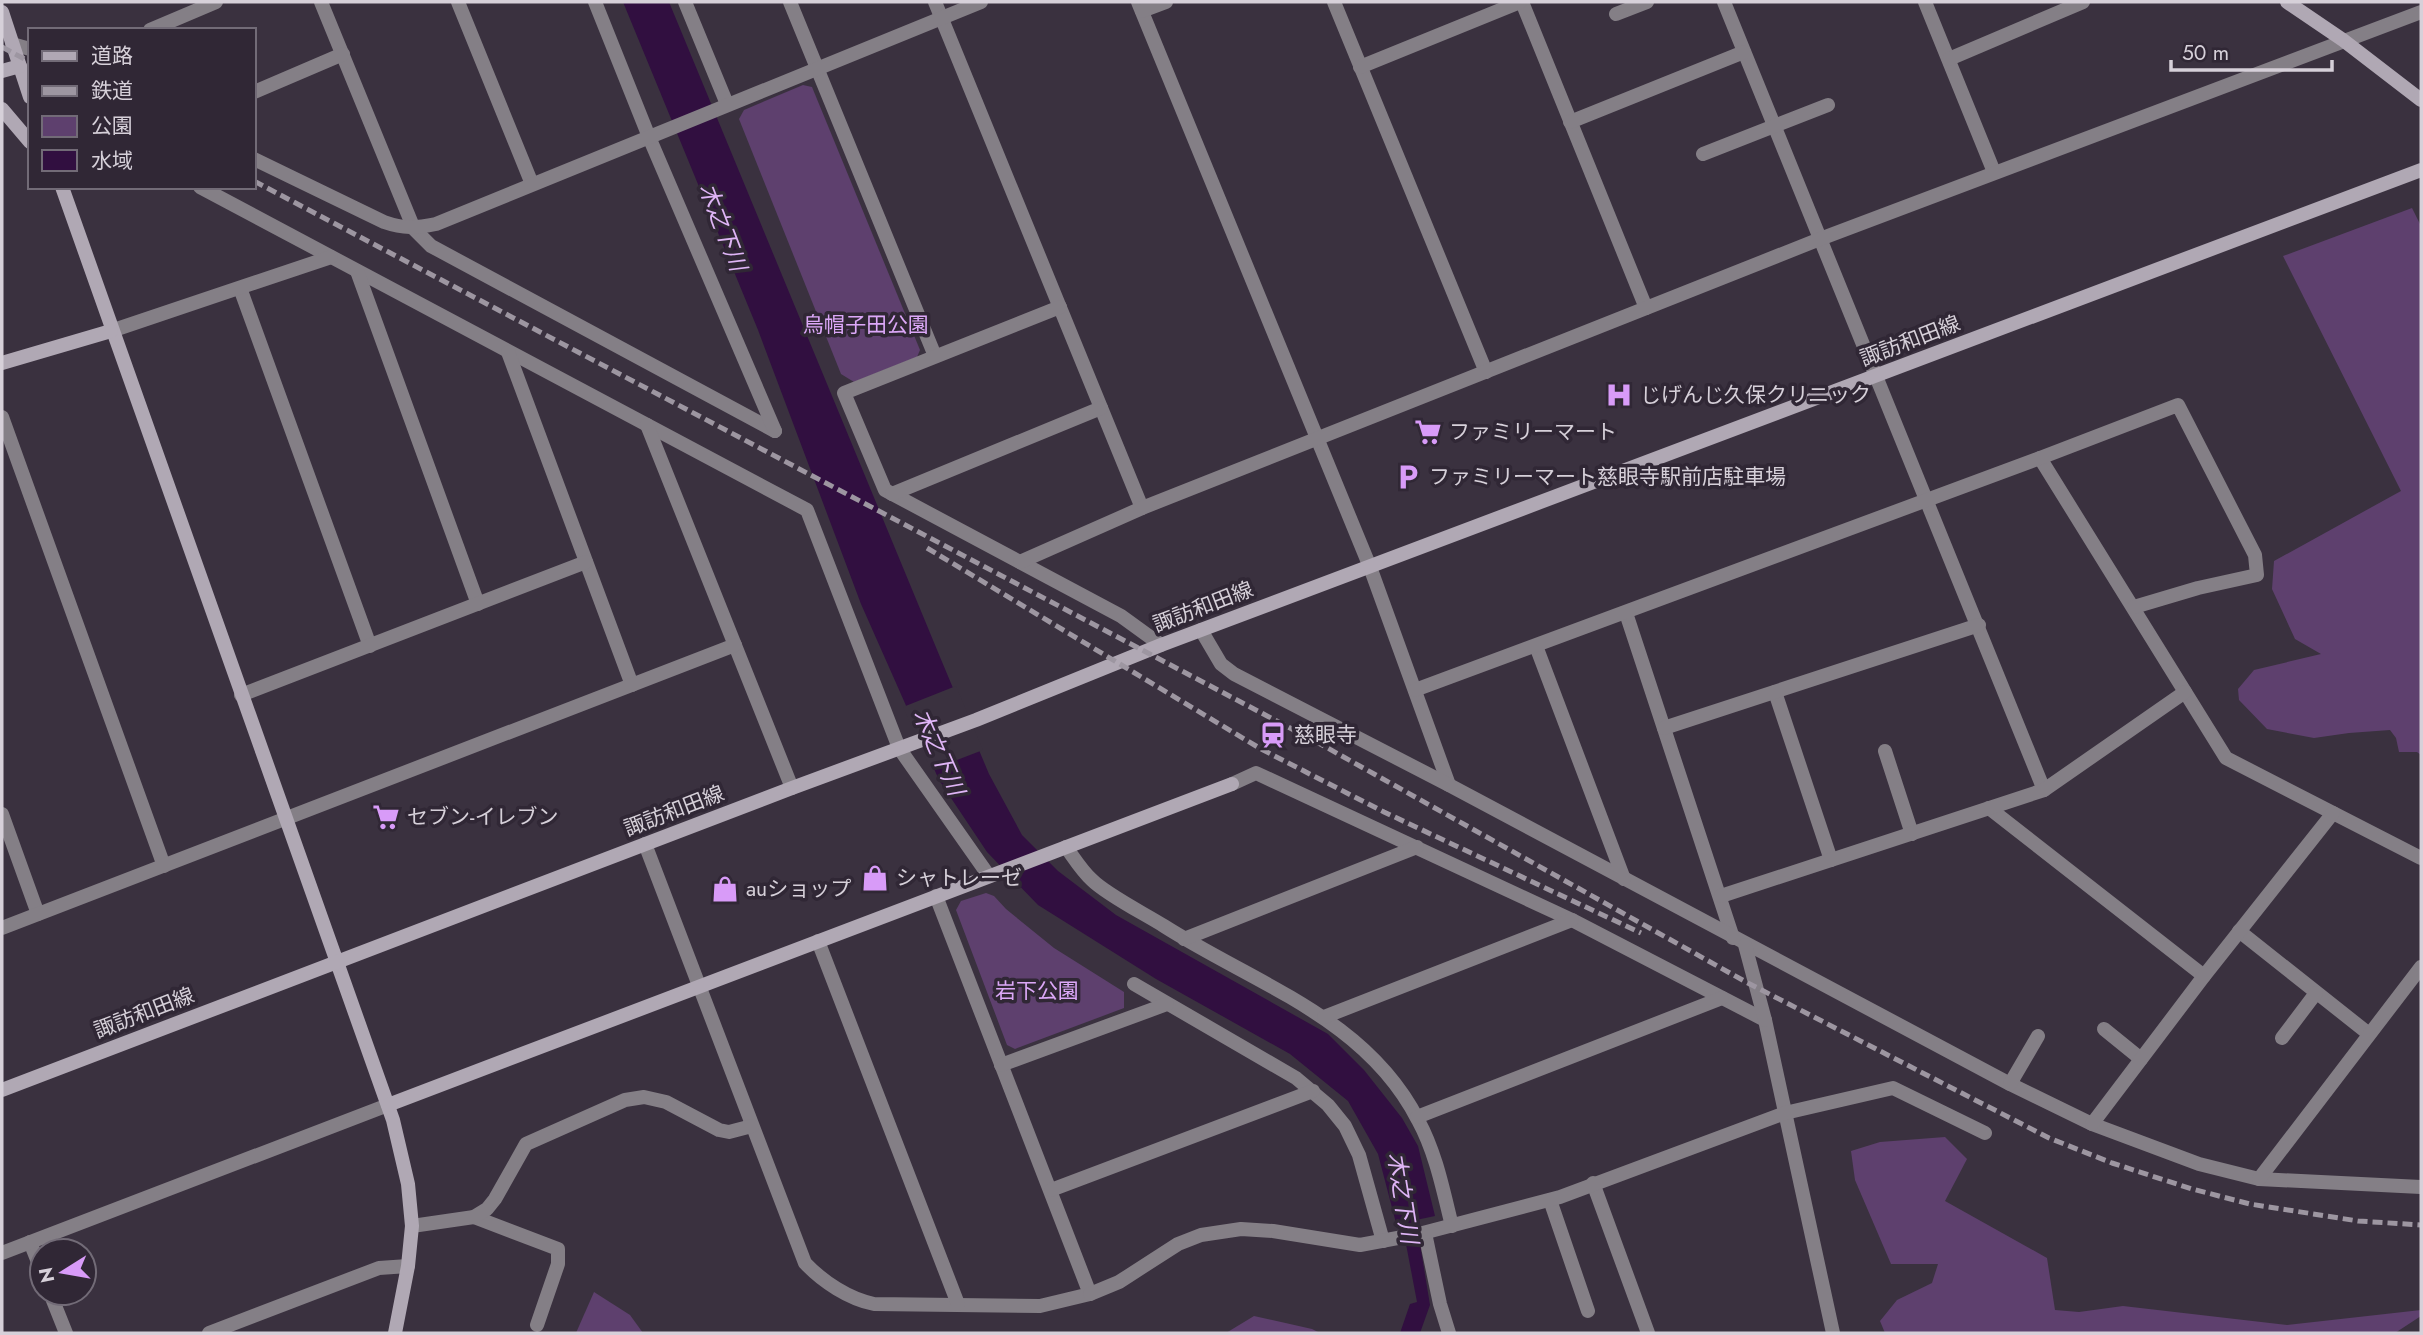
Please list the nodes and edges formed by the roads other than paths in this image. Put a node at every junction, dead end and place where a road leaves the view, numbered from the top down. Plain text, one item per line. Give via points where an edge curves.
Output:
1 (216, 2) edge
2 (321, 2) edge
3 (458, 2) edge
4 (594, 2) edge
5 (685, 2) edge
6 (790, 2) edge
7 (935, 2) edge
8 (981, 2) edge
9 (1167, 2) edge
10 (1334, 2) edge
11 (1521, 2) edge
12 (1647, 2) edge
13 (1724, 2) edge
14 (1926, 2) edge
15 (2083, 2) edge
16 (2287, 2) edge
17 (1140, 6) edge
18 (2, 12) edge
19 (2421, 12) edge
20 (1616, 14) dead end
21 (942, 18) junction
22 (155, 28) edge
23 (2343, 40) junction
24 (12, 44) junction
25 (28, 48) edge
26 (1744, 52) junction
27 (343, 54) junction
28 (1949, 59) junction
29 (20, 66) junction
30 (1360, 67) junction
31 (817, 68) junction
32 (2, 72) edge
33 (28, 91) edge
34 (256, 91) edge
35 (2421, 100) edge
36 (1828, 105) dead end
37 (723, 106) junction
38 (2, 109) edge
39 (1570, 122) junction
40 (1774, 126) junction
41 (654, 135) junction
42 (28, 140) edge
43 (1703, 154) dead end
44 (256, 160) edge
45 (2421, 170) edge
46 (1994, 173) junction
47 (532, 184) junction
48 (204, 189) edge
49 (62, 190) edge
50 (414, 229) junction
51 (1820, 239) junction
52 (331, 257) junction
53 (357, 271) junction
54 (240, 288) junction
55 (1060, 307) junction
56 (1646, 308) junction
57 (111, 331) junction
58 (508, 352) junction
59 (935, 356) junction
60 (2, 363) edge
61 (1486, 372) junction
62 (1876, 376) junction
63 (1101, 408) junction
64 (2, 417) edge
65 (647, 425) junction
66 (1318, 439) junction
67 (2040, 458) junction
68 (892, 494) junction
69 (1927, 499) junction
70 (1142, 508) junction
71 (586, 562) junction
72 (1020, 562) junction
73 (1370, 567) junction
74 (478, 604) junction
75 (2134, 607) junction
76 (1626, 613) junction
77 (1979, 625) junction
78 (1201, 630) junction
79 (735, 645) junction
80 (1161, 645) junction
81 (370, 646) junction
82 (1536, 646) junction
83 (632, 685) junction
84 (1415, 690) junction
85 (1775, 692) junction
86 (2185, 692) junction
87 (241, 695) junction
88 (1664, 728) junction
89 (906, 746) junction
90 (1885, 751) dead end
91 (1449, 785) junction
92 (792, 788) junction
93 (2044, 790) junction
94 (1989, 808) junction
95 (2333, 813) junction
96 (2, 814) edge
97 (286, 820) junction
98 (1912, 834) junction
99 (645, 844) junction
100 (1417, 847) junction
101 (1060, 849) junction
102 (2421, 858) edge
103 (1831, 860) junction
104 (164, 866) junction
105 (995, 874) junction
106 (1624, 879) junction
107 (936, 895) junction
108 (1721, 896) junction
109 (38, 914) junction
110 (1572, 920) junction
111 (2, 928) edge
112 (2239, 931) junction
113 (1184, 939) junction
114 (818, 941) junction
115 (1739, 941) junction
116 (337, 962) junction
117 (2419, 975) edge
118 (2204, 976) junction
119 (1134, 984) dead end
120 (699, 986) junction
121 (2316, 993) junction
122 (1722, 998) junction
123 (1167, 1004) junction
124 (1324, 1017) junction
125 (1765, 1020) junction
126 (2104, 1029) dead end
127 (2369, 1034) junction
128 (2038, 1036) dead end
129 (2282, 1038) dead end
130 (2141, 1059) junction
131 (1001, 1065) junction
132 (2010, 1084) junction
133 (2, 1090) edge
134 (1313, 1091) junction
135 (388, 1105) junction
136 (1785, 1113) junction
137 (1417, 1117) junction
138 (2092, 1124) junction
139 (752, 1126) junction
140 (1985, 1133) dead end
141 (2259, 1179) junction
142 (1593, 1183) junction
143 (2421, 1186) edge
144 (1051, 1190) junction
145 (1550, 1200) junction
146 (474, 1217) junction
147 (412, 1226) junction
148 (1452, 1226) junction
149 (1422, 1233) junction
150 (43, 1237) edge
151 (1388, 1240) junction
152 (28, 1243) edge
153 (2, 1253) edge
154 (408, 1266) junction
155 (1090, 1294) junction
156 (958, 1304) junction
157 (56, 1307) edge
158 (1588, 1311) dead end
159 (537, 1325) dead end
160 (66, 1333) edge
161 (209, 1333) edge
162 (395, 1333) edge
163 (1450, 1333) edge
164 (1648, 1333) edge
165 (1833, 1333) edge

1 - 22 street
2 - 27 street
3 - 47 street
4 - 41 street
5 - 37 street
6 - 31 street
7 - 21 street
8 - 21 street
9 - 17 street
10 - 30 street
11 - 30 street
11 - 39 street
12 - 20 street
13 - 26 street
14 - 28 street
15 - 28 street
16 - 23 street
17 - 66 street
18 - 24 street
19 - 23 street
21 - 31 street
21 - 55 street
23 - 35 street
23 - 46 street
24 - 25 street
24 - 29 street
26 - 39 street
26 - 40 street
27 - 34 street
27 - 50 street
28 - 46 street
29 - 32 street
29 - 33 street
30 - 61 street
31 - 37 street
31 - 59 street
36 - 40 street
37 - 41 street
38 - 42 street
39 - 56 street
40 - 43 street
40 - 51 street
41 - 47 street
41 - 50 street via 775,431 431,246
44 - 50 street via 384,222
45 - 62 street, 諏訪和田線
46 - 51 street
47 - 50 street
48 - 52 street
49 - 57 street
51 - 56 street
51 - 62 street
52 - 53 street
52 - 54 street
53 - 58 street
53 - 74 street
54 - 57 street
54 - 81 street
55 - 59 street
55 - 63 street
56 - 61 street
57 - 60 street
57 - 87 street
58 - 65 street
58 - 71 street
59 - 68 street via 844,393 885,490
61 - 66 street
62 - 69 street
62 - 73 street, 諏訪和田線
63 - 68 street
63 - 70 street
64 - 104 street
65 - 79 street
65 - 89 street via 807,510
66 - 70 street
66 - 73 street
67 - 69 street
67 - 75 street
67 - 75 street via 2178,405 2255,555 2257,575
68 - 72 street
69 - 76 street
69 - 77 street
70 - 72 street
71 - 74 street
71 - 83 street
72 - 80 street via 1121,616
73 - 78 street, 諏訪和田線
73 - 84 street
74 - 81 street
75 - 86 street
76 - 82 street
76 - 88 street
77 - 85 street
77 - 93 street
78 - 80 street, 諏訪和田線
78 - 91 street via 1221,663 1234,674
79 - 83 street
79 - 92 street
80 - 89 street, 諏訪和田線
81 - 87 street
82 - 84 street
82 - 106 street
83 - 97 street
84 - 91 street
85 - 88 street
85 - 103 street
86 - 93 street
86 - 95 street via 2226,758
87 - 97 street
88 - 108 street
89 - 92 street, 諏訪和田線
89 - 105 street
90 - 98 street
91 - 106 street
92 - 99 street, 諏訪和田線
93 - 94 street
94 - 98 street
94 - 118 street
95 - 102 street
95 - 112 street
96 - 109 street
97 - 104 street
97 - 116 street
98 - 103 street
99 - 116 street, 諏訪和田線
99 - 120 street
100 - 101 street via 1256,773
100 - 110 street
100 - 113 street
101 - 105 street
101 - 113 street via 1093,881
103 - 108 street
104 - 109 street
105 - 107 street
106 - 115 street
107 - 114 street
107 - 131 street
108 - 115 street
109 - 111 street
110 - 122 street
110 - 124 street
112 - 118 street
112 - 121 street
113 - 124 street
114 - 120 street
114 - 156 street
115 - 125 street
115 - 132 street
116 - 133 street, 諏訪和田線
116 - 135 street
117 - 127 street
118 - 130 street
119 - 123 street
120 - 135 street
120 - 139 street
121 - 127 street
121 - 129 street
122 - 125 street
122 - 137 street
123 - 131 street
123 - 134 street
124 - 137 street via 1370,1054
125 - 136 street
126 - 130 street
127 - 141 street
128 - 132 street
130 - 138 street
131 - 144 street
132 - 138 street
134 - 144 street
134 - 151 street via 1345,1126
135 - 147 street via 408,1184
135 - 150 street
136 - 140 street via 1893,1088
136 - 142 street
136 - 165 street
137 - 148 street via 1438,1169
138 - 141 street via 2199,1164
139 - 146 street via 719,1130 666,1102 644,1097 625,1100 526,1144 495,1199
139 - 156 street via 806,1263 817,1275 859,1301
141 - 143 street
142 - 145 street
142 - 164 street
144 - 155 street
145 - 148 street
145 - 158 street
146 - 147 street
146 - 159 street via 558,1249 558,1264
147 - 154 street
148 - 149 street
149 - 151 street
149 - 163 street
151 - 155 street via 1360,1245 1241,1229 1201,1235
152 - 153 street
154 - 161 street via 379,1268
154 - 162 street
155 - 156 street via 1040,1306
157 - 160 street

